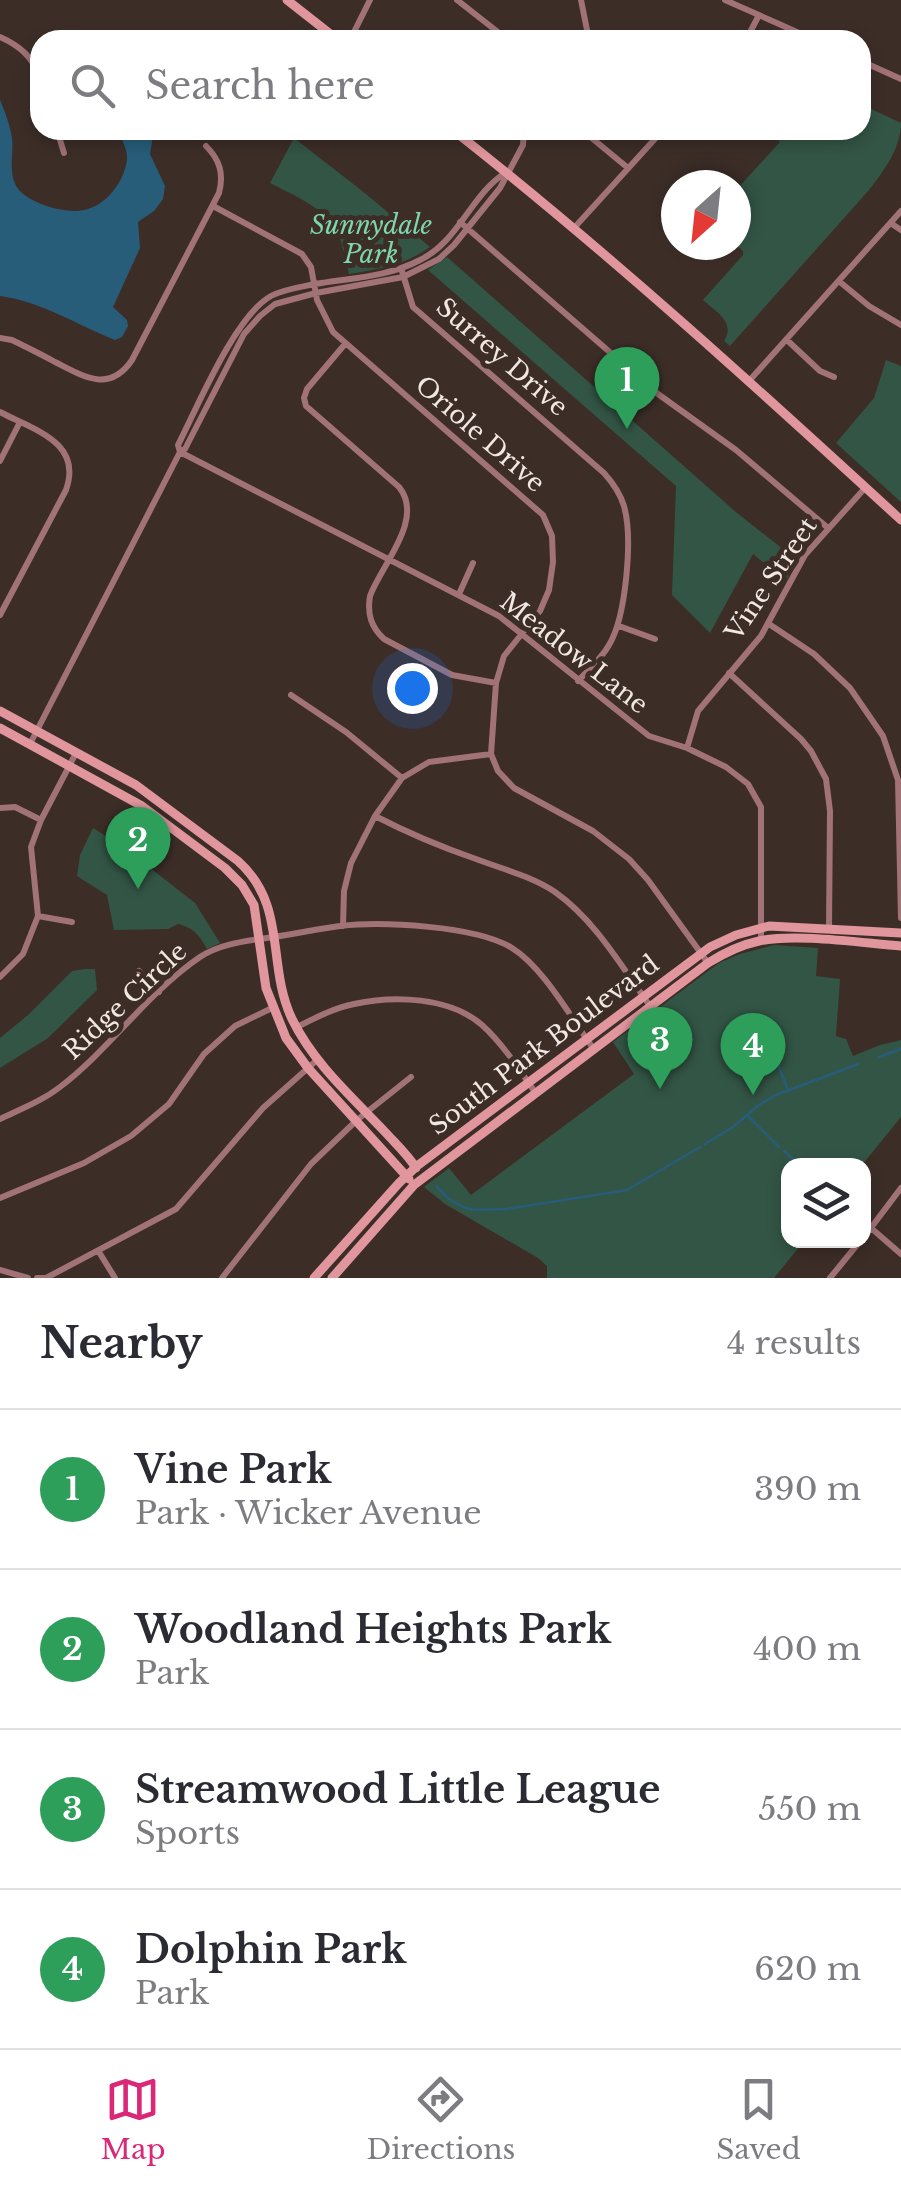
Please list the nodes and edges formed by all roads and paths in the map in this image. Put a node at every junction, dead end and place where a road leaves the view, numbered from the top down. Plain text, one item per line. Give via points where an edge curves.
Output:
1 (287, 0) edge
2 (370, 0) edge
3 (457, 0) edge
4 (581, 0) edge
5 (725, 0) edge
6 (759, 15) junction
7 (325, 30) edge
8 (355, 30) edge
9 (495, 30) edge
10 (586, 30) edge
11 (751, 30) edge
12 (793, 30) edge
13 (0, 37) edge
14 (30, 59) edge
15 (871, 66) edge
16 (901, 79) edge
17 (60, 140) edge
18 (465, 140) edge
19 (523, 140) edge
20 (594, 140) edge
21 (651, 140) edge
22 (206, 146) dead end
23 (64, 152) dead end
24 (628, 168) junction
25 (506, 172) junction
26 (213, 206) junction
27 (901, 211) edge
28 (892, 224) junction
29 (464, 225) junction
30 (574, 228) junction
31 (901, 230) edge
32 (402, 272) junction
33 (840, 282) junction
34 (316, 289) junction
35 (901, 325) edge
36 (0, 338) edge
37 (786, 340) junction
38 (345, 344) junction
39 (834, 377) dead end
40 (749, 381) junction
41 (0, 412) edge
42 (20, 422) junction
43 (180, 452) junction
44 (0, 462) edge
45 (866, 488) junction
46 (901, 520) edge
47 (828, 528) junction
48 (388, 558) junction
49 (473, 563) dead end
50 (459, 594) junction
51 (0, 615) edge
52 (768, 624) junction
53 (619, 626) junction
54 (521, 632) junction
55 (655, 639) dead end
56 (730, 673) junction
57 (578, 680) junction
58 (496, 683) junction
59 (292, 696) dead end
60 (0, 711) edge
61 (0, 728) edge
62 (37, 731) junction
63 (30, 744) junction
64 (687, 748) junction
65 (76, 752) junction
66 (491, 754) junction
67 (70, 765) junction
68 (402, 778) junction
69 (0, 808) edge
70 (376, 816) junction
71 (41, 820) junction
72 (38, 916) junction
73 (901, 918) edge
74 (72, 922) dead end
75 (342, 926) junction
76 (761, 928) junction
77 (830, 928) junction
78 (901, 933) edge
79 (274, 937) junction
80 (259, 939) junction
81 (761, 940) junction
82 (830, 941) junction
83 (901, 946) edge
84 (701, 953) junction
85 (708, 963) junction
86 (139, 970) dead end
87 (0, 978) edge
88 (159, 992) junction
89 (643, 996) junction
90 (650, 1006) junction
91 (272, 1008) junction
92 (296, 1027) junction
93 (585, 1038) junction
94 (593, 1048) junction
95 (317, 1060) junction
96 (308, 1068) junction
97 (411, 1077) dead end
98 (528, 1082) junction
99 (535, 1092) junction
100 (367, 1113) junction
101 (0, 1118) edge
102 (357, 1120) junction
103 (416, 1167) junction
104 (406, 1175) junction
105 (418, 1183) junction
106 (901, 1188) edge
107 (0, 1198) edge
108 (872, 1228) joint
109 (855, 1248) edge
110 (98, 1252) junction
111 (901, 1254) edge
112 (0, 1270) edge
113 (28, 1278) edge
114 (37, 1278) edge
115 (46, 1278) edge
116 (115, 1278) edge
117 (222, 1278) edge
118 (314, 1278) edge
119 (332, 1278) edge
120 (830, 1278) edge

1 - 7 street
2 - 8 street
3 - 9 street
4 - 10 street
5 - 6 street
6 - 11 street
6 - 12 street
13 - 14 street
15 - 16 street
17 - 23 street
18 - 25 street
19 - 25 street
20 - 24 street
21 - 24 street
22 - 26 street via 221,172
24 - 30 street
25 - 29 street via 500,188
25 - 30 street
26 - 34 street, Oriole Drive via 297,250 311,267
26 - 36 street via 118,375 88,378
27 - 28 street
28 - 31 street
28 - 33 street
29 - 32 street via 439,259
29 - 47 street via 658,394
30 - 40 street
32 - 34 street
32 - 53 street, Surrey Drive via 413,306 614,485 627,520
33 - 35 street
33 - 37 street
34 - 38 street, Oriole Drive via 324,318
34 - 43 street via 275,304 250,327
37 - 39 street
37 - 40 street
38 - 48 street via 306,389 305,401 405,495 408,517
38 - 54 street, Oriole Drive via 544,515 552,536 549,590
40 - 45 street
41 - 42 street
42 - 44 street
42 - 51 street via 62,449 70,473
43 - 48 street, Meadow Lane
43 - 62 street
45 - 46 street
45 - 47 street, Vine Street
47 - 52 street, Vine Street via 805,555
48 - 50 street, Meadow Lane
48 - 58 street via 368,607 376,631 452,675
49 - 50 street
50 - 54 street, Meadow Lane
52 - 56 street, Vine Street
52 - 73 street via 850,688 883,736 898,780
53 - 55 street
53 - 57 street, Surrey Drive via 608,649
54 - 57 street, Meadow Lane
54 - 58 street, Oriole Drive
56 - 64 street, Vine Street via 698,711
56 - 77 street via 811,751 826,780
57 - 64 street, Meadow Lane via 649,736
58 - 66 street, Oriole Drive
59 - 68 street
60 - 62 street
61 - 63 street
62 - 63 street
62 - 65 street
63 - 67 street
64 - 76 street, Meadow Lane via 748,784 761,807
65 - 67 street
65 - 79 street via 148,793 244,866 264,894
66 - 68 street via 429,762
66 - 84 street via 514,788 594,831 629,859
67 - 71 street
67 - 80 street via 142,806 225,868 252,901
68 - 70 street
69 - 71 street
70 - 75 street via 351,863
70 - 89 street via 556,893
71 - 72 street via 31,846
72 - 74 street
72 - 87 street via 23,954
75 - 79 street, Ridge Circle
75 - 93 street, Ridge Circle via 414,927 505,944 535,968
76 - 77 street, South Park Boulevard
76 - 81 street, Meadow Lane
76 - 84 street, South Park Boulevard
77 - 78 street, South Park Boulevard
77 - 82 street
79 - 80 street, Ridge Circle
79 - 92 street via 281,988
80 - 88 street, Ridge Circle via 213,950
80 - 91 street
81 - 82 street, South Park Boulevard
81 - 85 street, South Park Boulevard
82 - 83 street, South Park Boulevard
84 - 85 street
84 - 89 street, South Park Boulevard
85 - 90 street, South Park Boulevard
86 - 88 street
88 - 101 street, Ridge Circle via 60,1087
89 - 90 street
89 - 93 street, South Park Boulevard
90 - 94 street, South Park Boulevard
91 - 96 street
91 - 107 street via 214,1044 169,1104 131,1136
92 - 95 street
92 - 98 street via 338,1008 380,1000 446,1006 481,1024
93 - 94 street, Ridge Circle
93 - 98 street, South Park Boulevard
94 - 99 street, South Park Boulevard
95 - 96 street
95 - 100 street
96 - 102 street
96 - 110 street via 263,1108 176,1209
97 - 100 street
98 - 99 street
98 - 103 street, South Park Boulevard
99 - 105 street, South Park Boulevard
100 - 102 street
100 - 103 street
102 - 104 street
102 - 117 street via 311,1164
103 - 104 street, South Park Boulevard
103 - 105 street
104 - 105 street
104 - 118 street, South Park Boulevard
105 - 119 street, South Park Boulevard
106 - 108 street
108 - 111 street
109 - 120 street
110 - 115 street
110 - 116 street
112 - 113 street
114 - 115 street

